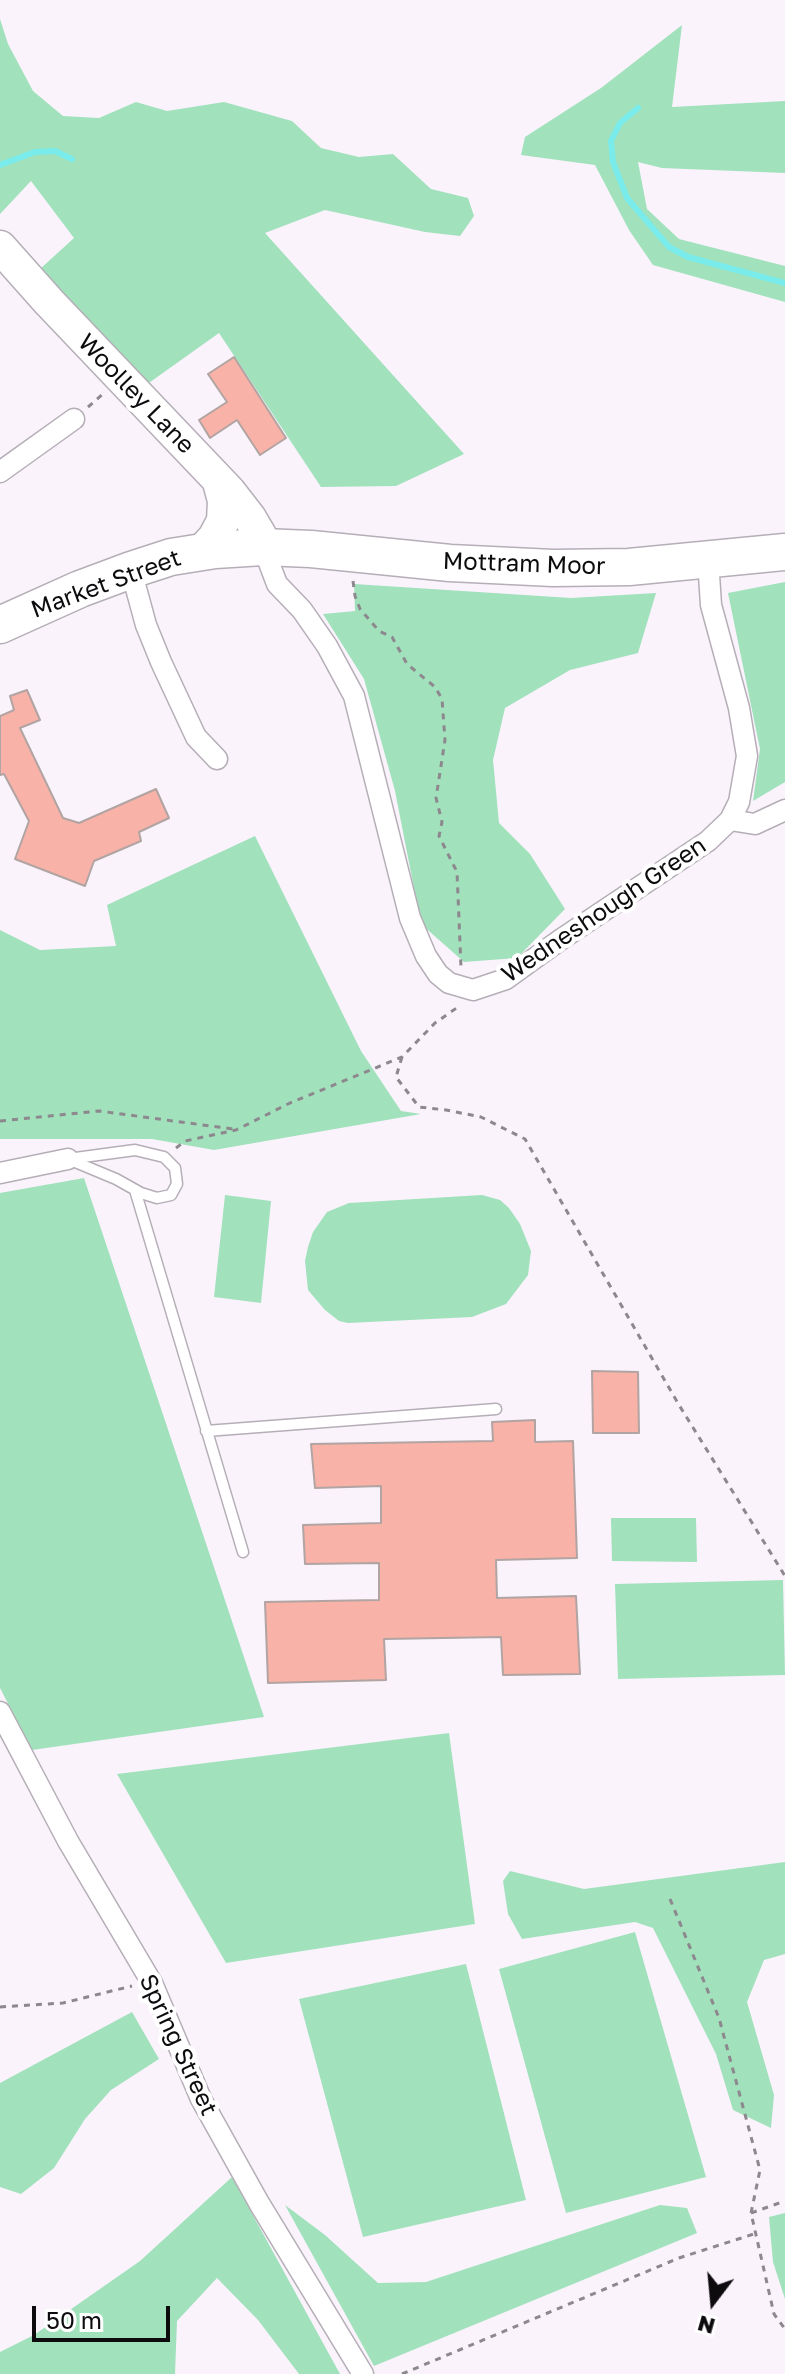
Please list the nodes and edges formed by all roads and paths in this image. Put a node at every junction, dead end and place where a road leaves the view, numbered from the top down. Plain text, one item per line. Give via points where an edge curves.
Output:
1 (0, 247) edge
2 (122, 378) junction
3 (74, 419) joint
4 (0, 472) edge
5 (224, 486) junction
6 (263, 547) junction
7 (311, 549) junction
8 (201, 552) junction
9 (351, 552) junction
10 (785, 552) edge
11 (708, 560) junction
12 (131, 570) junction
13 (0, 625) edge
14 (217, 759) dead end
15 (785, 810) edge
16 (730, 820) junction
17 (473, 990) junction
18 (402, 1057) junction
19 (0, 1121) edge
20 (236, 1130) junction
21 (164, 1157) junction
22 (68, 1159) junction
23 (0, 1173) edge
24 (135, 1190) junction
25 (496, 1409) dead end
26 (206, 1431) junction
27 (243, 1552) dead end
28 (785, 1576) edge
29 (0, 1712) edge
30 (670, 1899) dead end
31 (152, 1983) junction
32 (0, 2007) edge
33 (785, 2201) edge
34 (751, 2213) junction
35 (757, 2233) junction
36 (785, 2329) edge
37 (363, 2374) edge
38 (402, 2374) edge

1 - 2 main road, Woolley Lane
2 - 3 path
2 - 5 main road, Woolley Lane
3 - 4 street
5 - 6 main road, Woolley Lane via 250,518
5 - 7 main road
5 - 8 main road via 223,521
6 - 7 highway, Mottram Moor
6 - 8 highway, Market Street
6 - 17 street, Wedneshough Green via 277,584 327,646 354,696 410,918 426,956 449,983
7 - 9 highway, Mottram Moor
8 - 12 highway, Market Street
9 - 11 highway, Mottram Moor via 553,568
9 - 17 path via 360,609 379,631 392,637 407,664 442,699 439,836 457,872 461,967
10 - 11 highway, Mottram Moor
11 - 16 street, Wedneshough Green via 711,605 747,756 739,802
12 - 13 highway, Market Street
12 - 14 street via 161,662 196,737
15 - 16 street via 755,824
16 - 17 street, Wedneshough Green via 708,841 506,979
17 - 18 path
18 - 20 path
18 - 28 path via 396,1077 419,1107 481,1117 525,1139
19 - 20 path via 99,1111
20 - 21 path via 185,1141
21 - 22 lane via 135,1150
21 - 24 lane via 175,1168 177,1184 171,1195 157,1198
22 - 23 street
22 - 24 lane
24 - 26 lane
25 - 26 lane
26 - 27 lane
29 - 31 street, Spring Street
30 - 34 path via 719,2018 760,2170
31 - 32 path via 63,2003
31 - 37 street, Spring Street via 201,2099
33 - 34 path
34 - 35 path
35 - 36 path via 774,2314
35 - 38 path via 679,2258

